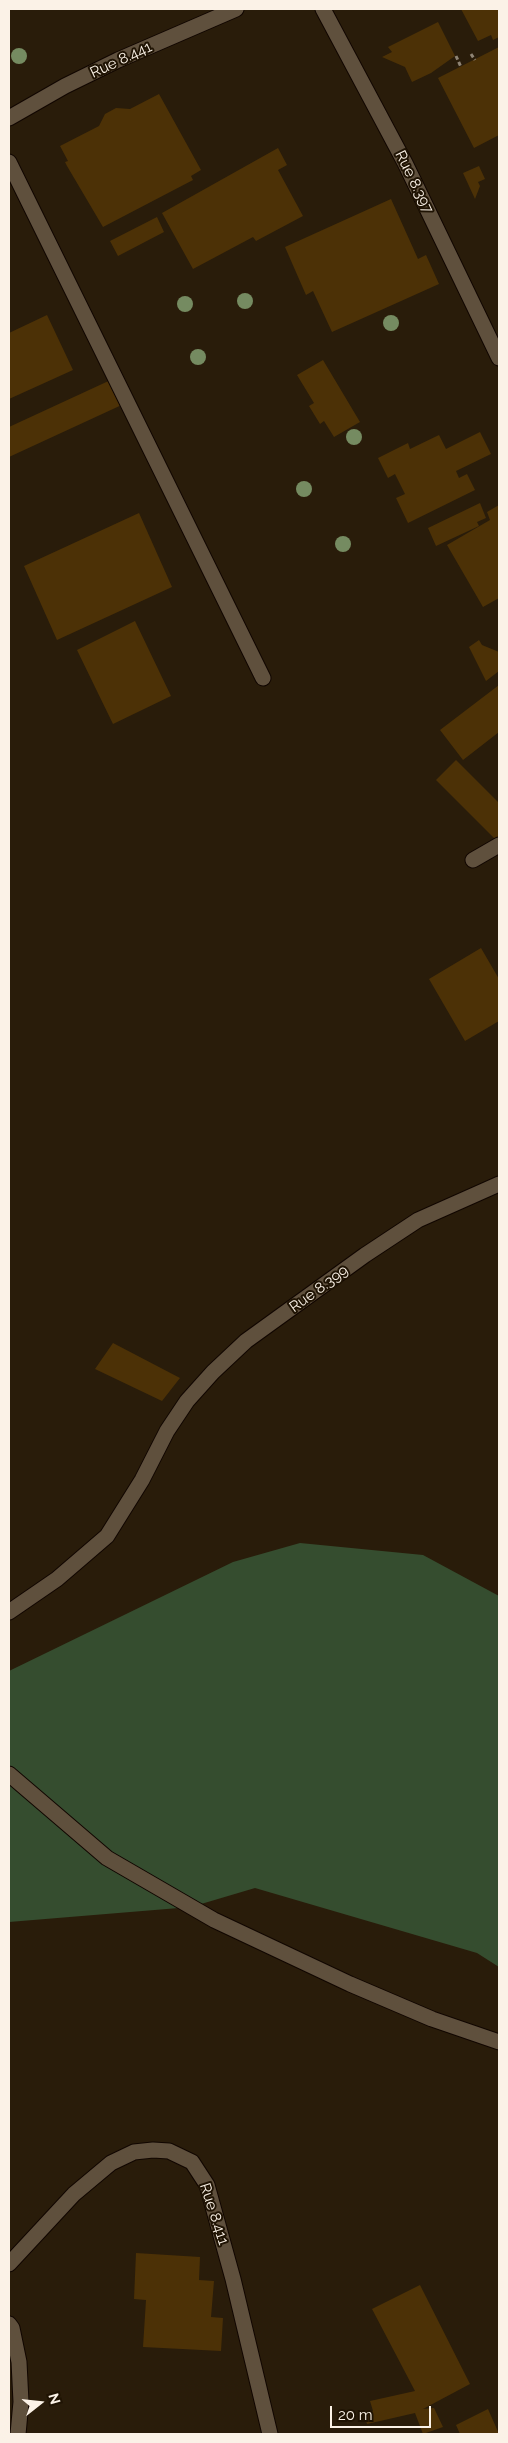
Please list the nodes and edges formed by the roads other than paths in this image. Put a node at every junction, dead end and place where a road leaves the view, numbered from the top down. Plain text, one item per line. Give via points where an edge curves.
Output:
1 (236, 9) edge
2 (324, 9) edge
3 (9, 118) edge
4 (9, 162) edge
5 (499, 358) edge
6 (263, 678) dead end
7 (499, 845) edge
8 (473, 860) dead end
9 (499, 1184) edge
10 (9, 1612) edge
11 (9, 1774) edge
12 (499, 2042) edge
13 (9, 2264) edge
14 (9, 2324) edge
15 (18, 2434) edge
16 (270, 2434) edge

1 - 3 street, Rue 8.441 via 118,60
2 - 5 street, Rue 8.397 via 405,163
4 - 6 street
7 - 8 street
9 - 10 street, Rue 8.399 via 418,1220 246,1341 187,1401 107,1536 57,1579
11 - 12 street via 107,1858 214,1920 350,1984 432,2019
13 - 16 street, Rue 8.411 via 74,2194 111,2163 134,2152 154,2150 169,2151 192,2162 207,2185
14 - 15 street via 19,2362 21,2402

